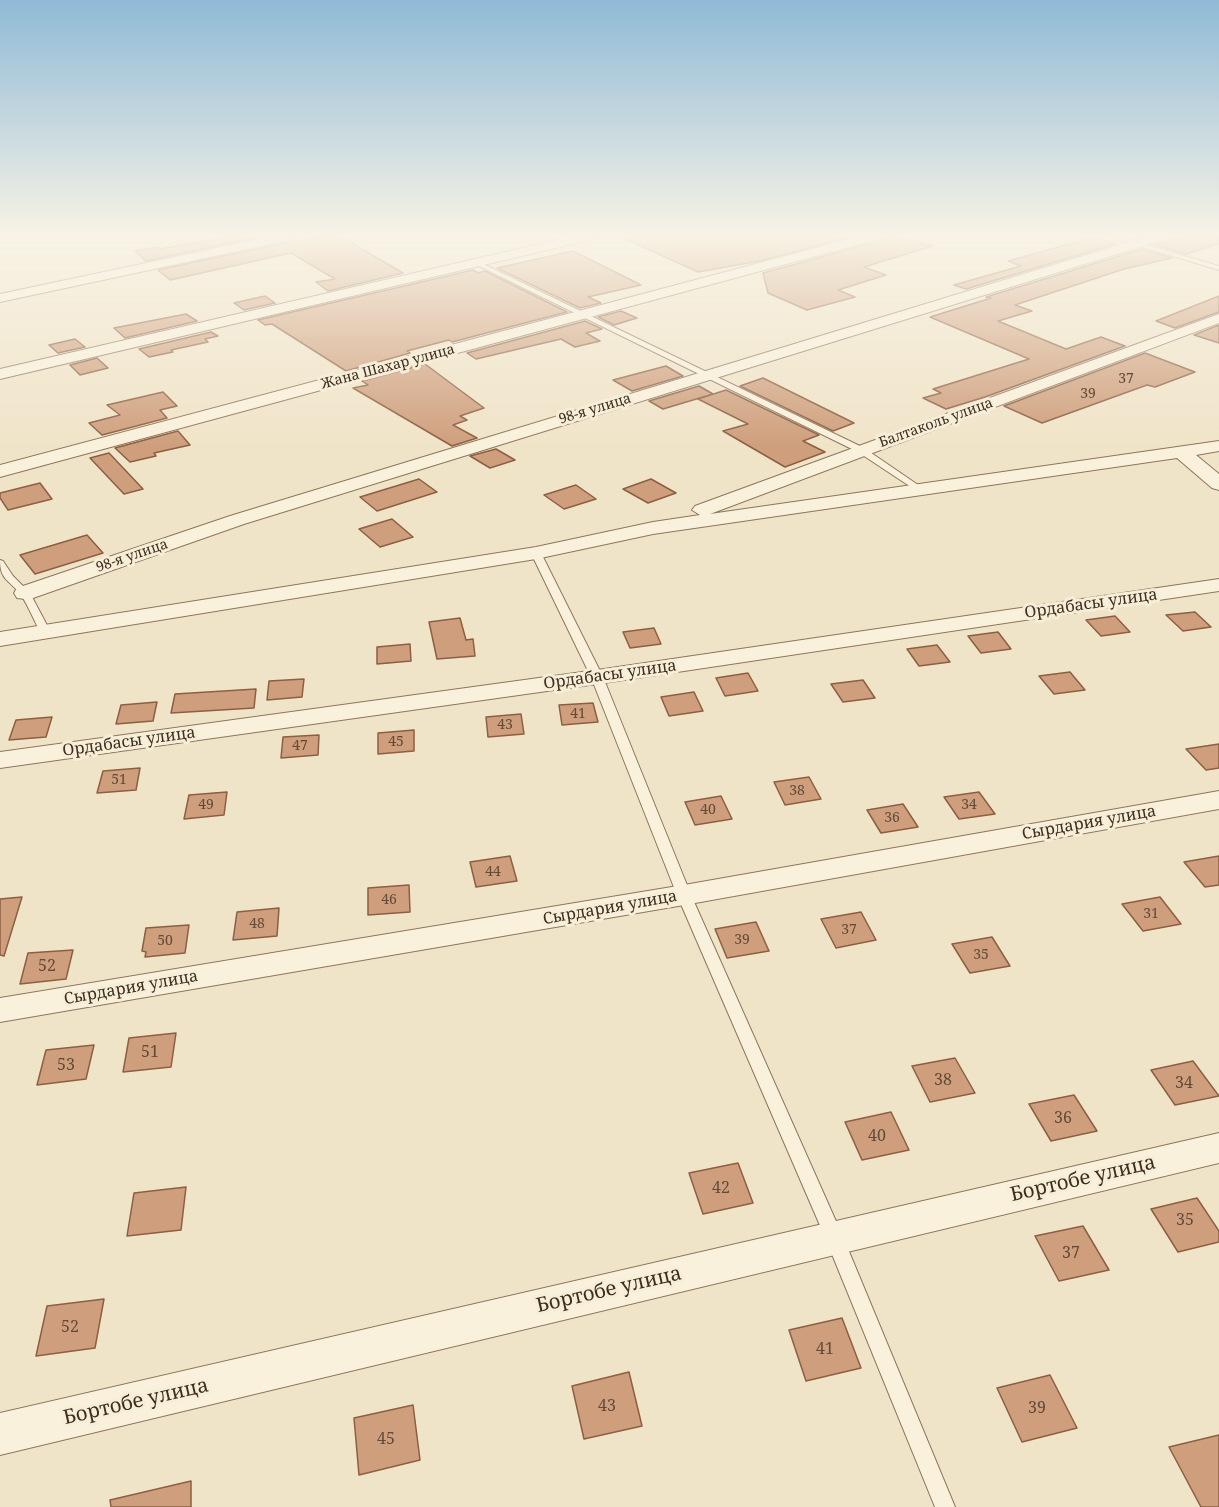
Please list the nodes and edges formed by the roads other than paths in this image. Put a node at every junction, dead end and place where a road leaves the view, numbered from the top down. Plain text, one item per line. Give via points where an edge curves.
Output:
1 (299, 304) edge
2 (565, 304) edge
3 (622, 304) edge
4 (935, 304) edge
5 (586, 314) junction
6 (1219, 318) edge
7 (0, 374) edge
8 (707, 374) junction
9 (1219, 446) edge
10 (861, 450) junction
11 (1181, 452) junction
12 (0, 471) edge
13 (1219, 484) edge
14 (920, 489) junction
15 (653, 528) junction
16 (536, 553) junction
17 (0, 563) edge
18 (1219, 585) edge
19 (25, 593) junction
20 (45, 632) junction
21 (0, 639) edge
22 (597, 677) junction
23 (0, 760) edge
24 (1219, 800) edge
25 (684, 895) junction
26 (0, 1010) edge
27 (1219, 1148) edge
28 (834, 1237) junction
29 (0, 1434) edge
30 (945, 1507) edge

1 - 7 street
2 - 5 lane
3 - 5 street, Жана Шахар улица
4 - 8 street, 98-я улица
5 - 8 lane
5 - 12 street, Жана Шахар улица
6 - 10 street, Балтаколь улица
8 - 10 lane
8 - 19 street, 98-я улица via 237,520
9 - 11 street
10 - 14 lane
10 - 15 street, Балтаколь улица
11 - 13 street
11 - 14 street
14 - 15 street
15 - 16 street
16 - 20 street
16 - 22 lane
17 - 19 lane
18 - 22 street, Ордабасы улица
19 - 20 lane
20 - 21 street
22 - 23 street, Ордабасы улица
22 - 25 lane
24 - 25 street, Сырдария улица
25 - 26 street, Сырдария улица
25 - 28 lane
27 - 28 street, Бортобе улица
28 - 29 street, Бортобе улица
28 - 30 lane

